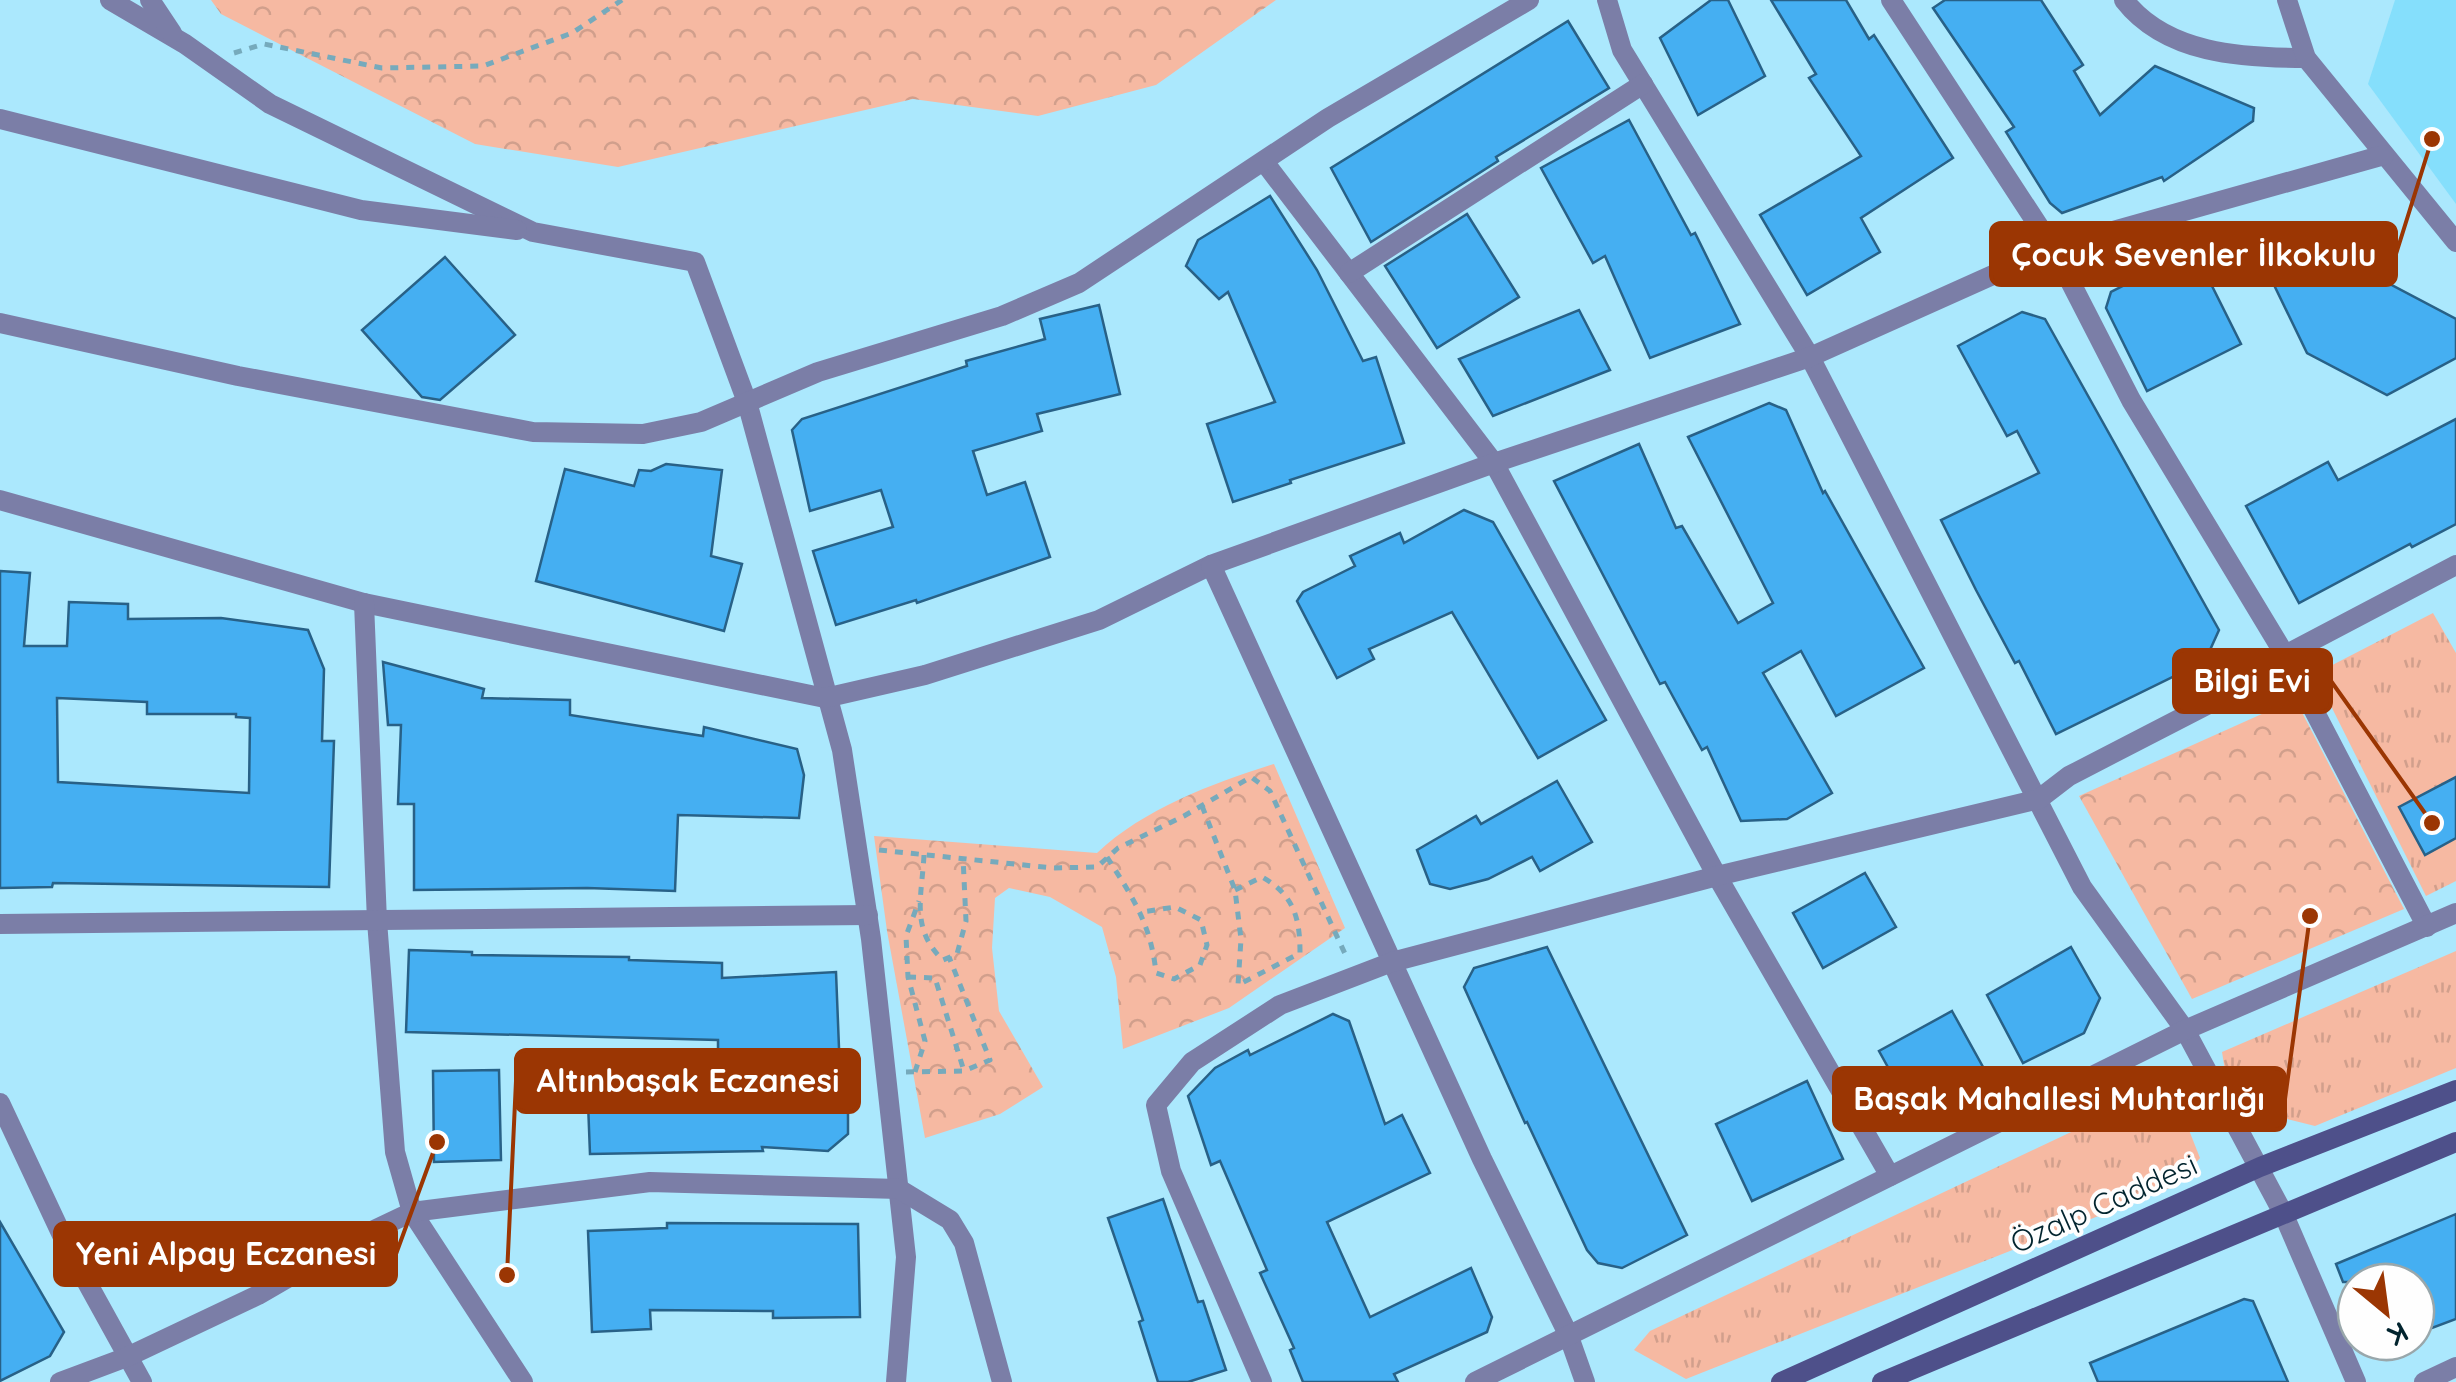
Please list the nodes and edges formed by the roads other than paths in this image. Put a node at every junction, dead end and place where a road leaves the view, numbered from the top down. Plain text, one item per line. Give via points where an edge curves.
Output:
1 (110, 0) edge
2 (150, 0) edge
3 (1530, 0) edge
4 (1608, 0) edge
5 (1891, 0) edge
6 (2124, 0) edge
7 (2287, 0) edge
8 (176, 38) junction
9 (2306, 58) junction
10 (1642, 84) junction
11 (0, 120) edge
12 (2384, 156) junction
13 (1265, 163) junction
14 (534, 232) junction
15 (2456, 242) edge
16 (2053, 248) junction
17 (1349, 274) junction
18 (0, 323) edge
19 (1810, 357) junction
20 (747, 402) junction
21 (1494, 463) junction
22 (0, 500) edge
23 (1211, 565) junction
24 (2456, 566) edge
25 (364, 603) junction
26 (2285, 655) junction
27 (826, 698) junction
28 (2040, 799) junction
29 (1717, 876) junction
30 (2456, 913) edge
31 (868, 915) junction
32 (377, 921) junction
33 (0, 924) edge
34 (2426, 927) junction
35 (1392, 962) junction
36 (2185, 1030) junction
37 (2456, 1090) edge
38 (0, 1103) edge
39 (2456, 1142) edge
40 (2260, 1166) junction
41 (1890, 1176) junction
42 (899, 1189) junction
43 (412, 1212) junction
44 (2283, 1213) junction
45 (1568, 1334) junction
46 (127, 1357) junction
47 (2456, 1368) edge
48 (60, 1382) edge
49 (142, 1382) edge
50 (523, 1382) edge
51 (896, 1382) edge
52 (1002, 1382) edge
53 (1262, 1382) edge
54 (1475, 1382) edge
55 (1585, 1382) edge
56 (1781, 1382) edge
57 (1882, 1382) edge
58 (2356, 1382) edge
59 (2424, 1382) edge

1 - 8 street
2 - 8 street
3 - 13 street via 1328,118
4 - 10 street via 1622,50
5 - 16 street
6 - 9 street via 2166,35 2226,56
7 - 9 street
8 - 14 street via 270,104
9 - 12 street
10 - 17 street
10 - 19 street
11 - 14 street via 361,210
12 - 15 street
12 - 16 street
13 - 17 street
13 - 20 street via 1079,283 1002,316 818,372
14 - 20 street via 695,262
16 - 19 street
16 - 26 street via 2131,400
17 - 21 street
18 - 20 street via 533,432 643,434 701,422
19 - 21 street
19 - 28 street
20 - 27 street
21 - 23 street
21 - 29 street
22 - 25 street
23 - 27 street via 1099,620 925,675
23 - 35 street
24 - 26 street
25 - 27 street
25 - 32 street
26 - 28 street via 2224,696 2069,776
26 - 34 street
27 - 31 street via 842,750
28 - 29 street
28 - 36 street via 2082,887
29 - 35 street
29 - 41 street
30 - 34 street
31 - 32 street
31 - 42 street
32 - 33 street
32 - 43 street via 396,1152
34 - 36 street
35 - 45 street
35 - 53 street via 1280,1005 1192,1062 1156,1105 1171,1170
36 - 40 street
36 - 41 street
37 - 40 main road, Özalp Caddesi
38 - 46 street
39 - 44 main road
40 - 44 street
40 - 56 main road, Özalp Caddesi
41 - 45 street
42 - 43 street via 650,1182
42 - 51 street via 906,1256
42 - 52 street via 950,1220 964,1243
43 - 46 street
43 - 50 street
44 - 57 main road
44 - 58 street
45 - 54 street
45 - 55 street
46 - 48 street
46 - 49 street
47 - 59 street

